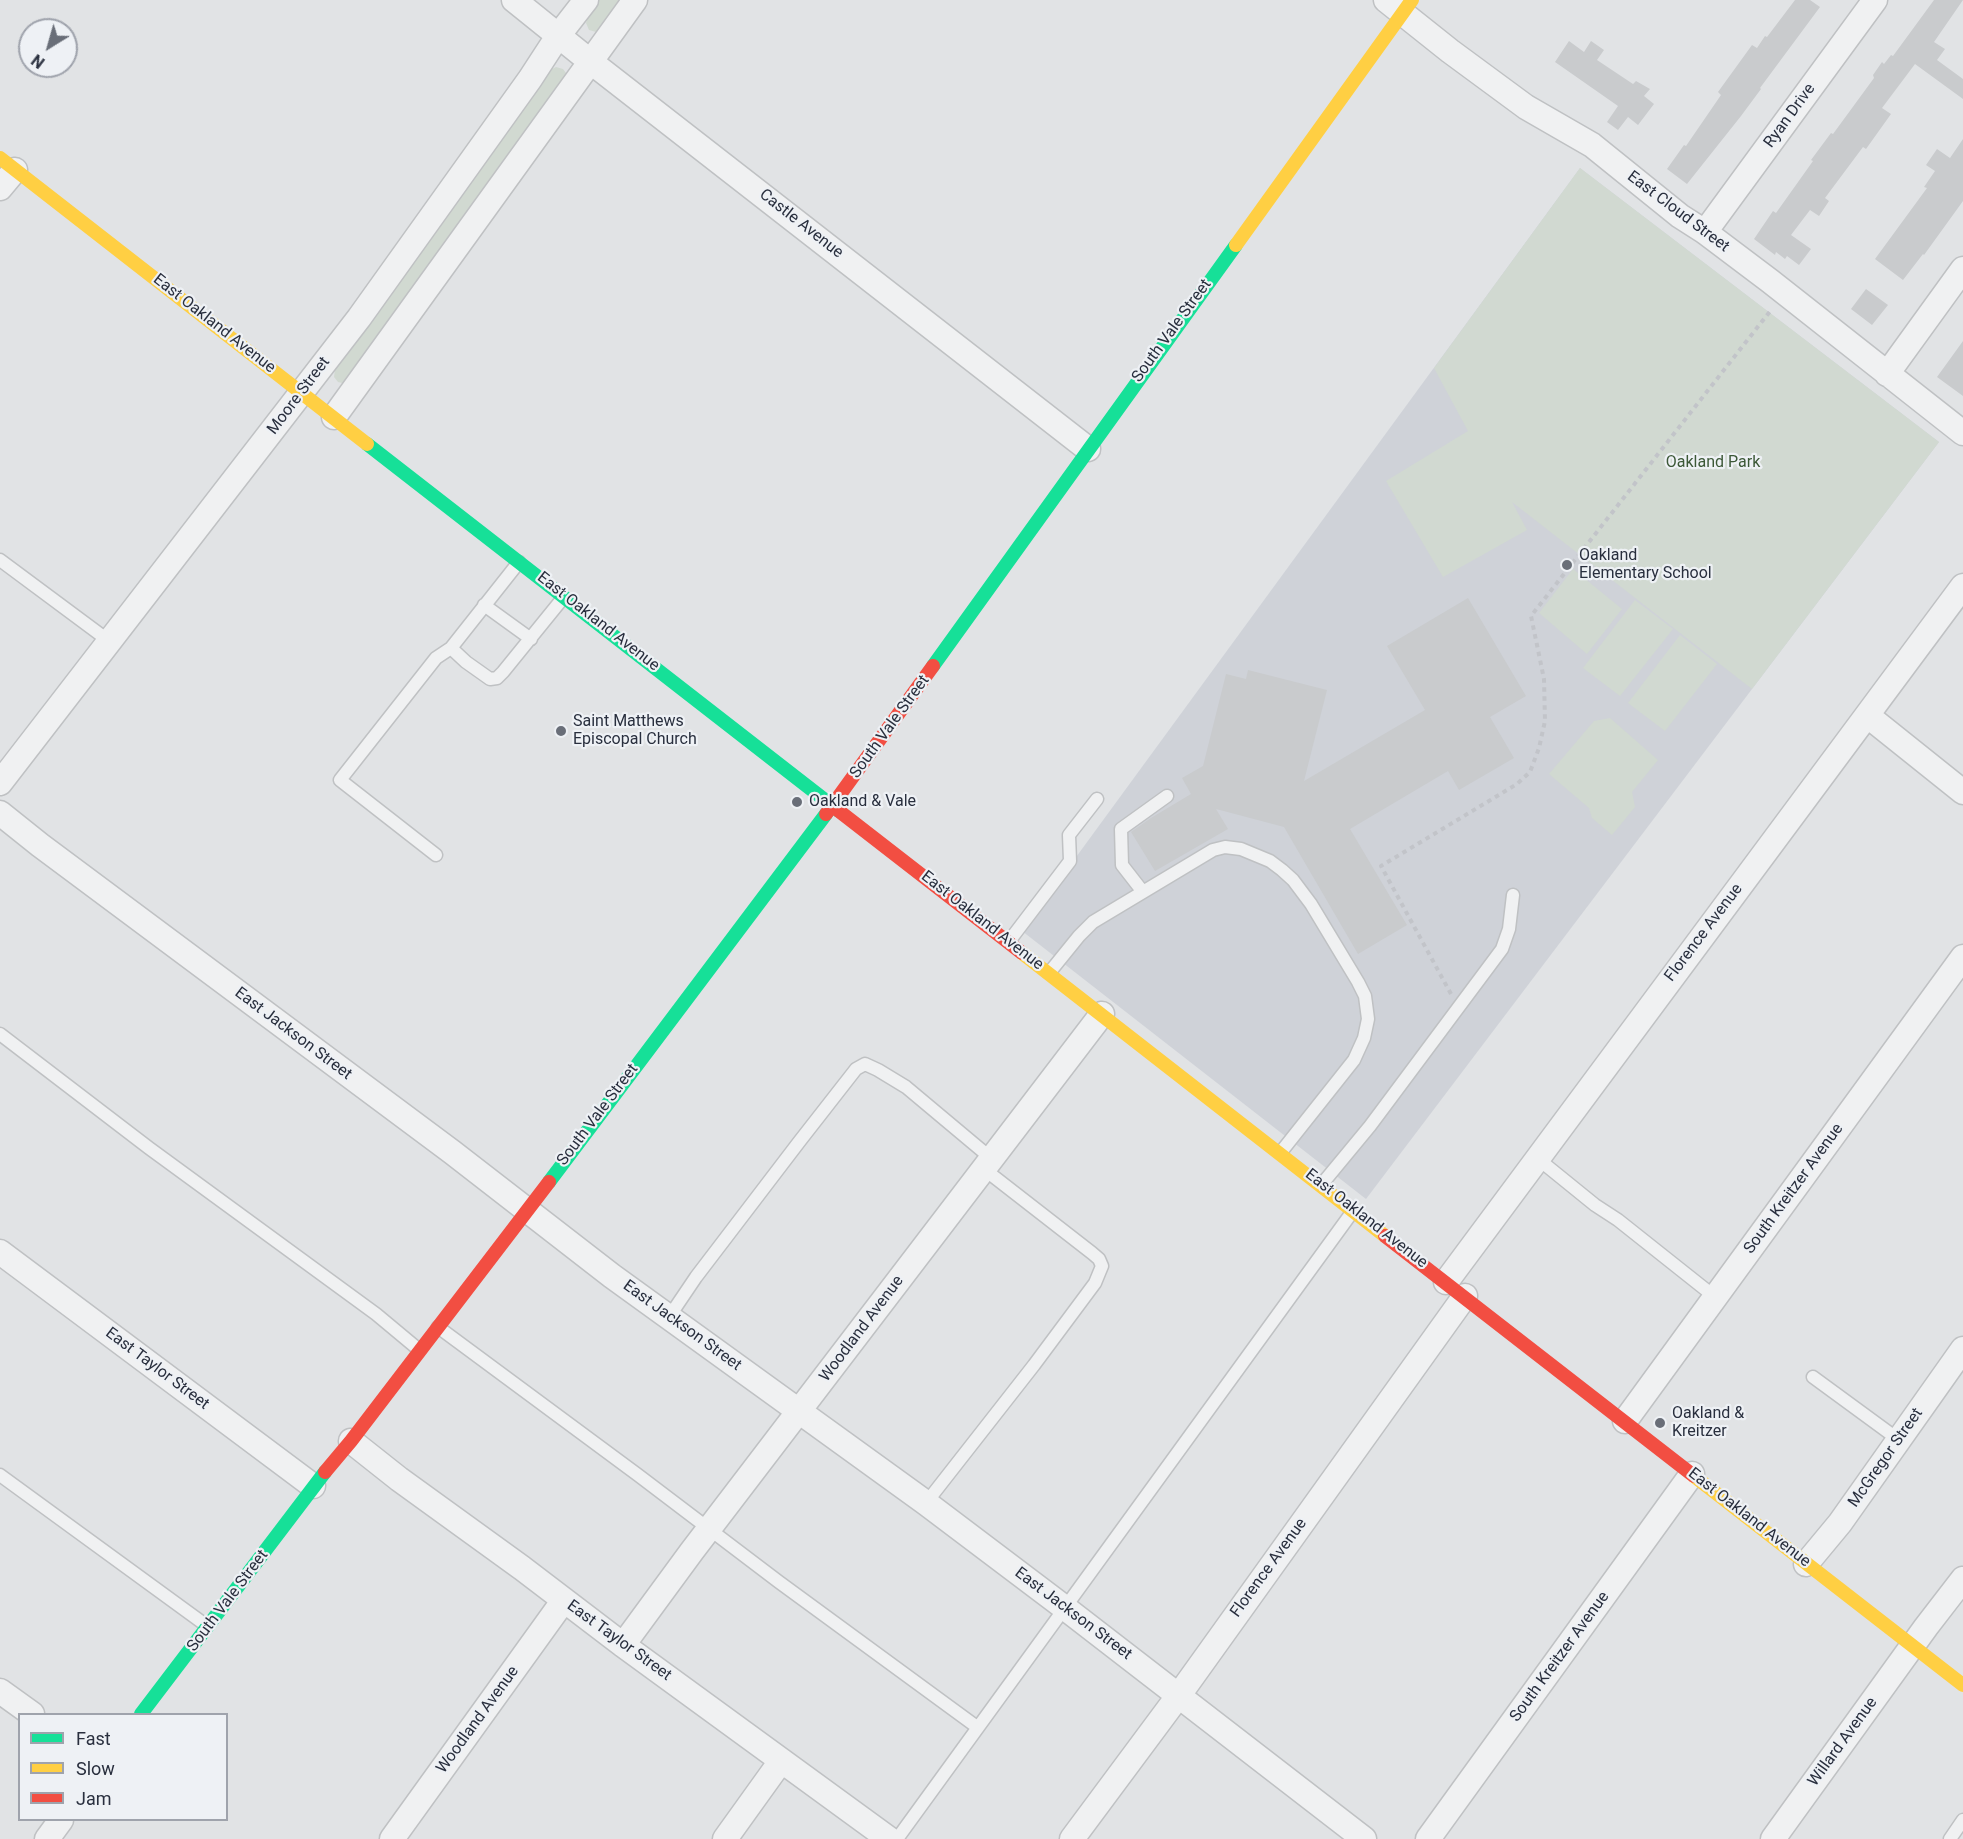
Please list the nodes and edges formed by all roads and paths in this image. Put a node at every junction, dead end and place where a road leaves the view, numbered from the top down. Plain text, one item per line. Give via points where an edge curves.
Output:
1 (514, 0) edge
2 (586, 0) edge
3 (635, 0) edge
4 (1875, 0) edge
5 (1400, 4) edge
6 (558, 36) junction
7 (591, 62) junction
8 (5, 172) edge
9 (1706, 232) junction
10 (1963, 269) edge
11 (1785, 292) junction
12 (1887, 374) junction
13 (302, 392) junction
14 (334, 417) junction
15 (1963, 433) edge
16 (1088, 449) junction
17 (0, 560) edge
18 (520, 561) junction
19 (1963, 586) edge
20 (565, 596) junction
21 (484, 605) junction
22 (531, 639) junction
23 (109, 641) junction
24 (451, 648) junction
25 (1868, 716) junction
26 (0, 783) edge
27 (1963, 792) edge
28 (1167, 796) dead end
29 (1097, 799) dead end
30 (833, 805) junction
31 (0, 813) edge
32 (436, 855) dead end
33 (1143, 892) junction
34 (1513, 894) dead end
35 (1009, 941) junction
36 (1963, 957) edge
37 (1050, 973) junction
38 (1459, 1006) junction
39 (1102, 1014) junction
40 (0, 1034) edge
41 (1280, 1152) junction
42 (1537, 1158) junction
43 (988, 1164) junction
44 (1322, 1185) junction
45 (527, 1210) junction
46 (1354, 1210) junction
47 (0, 1252) edge
48 (1446, 1282) junction
49 (1465, 1296) junction
50 (1715, 1297) junction
51 (669, 1317) junction
52 (437, 1326) junction
53 (1963, 1349) edge
54 (419, 1350) junction
55 (1814, 1377) dead end
56 (799, 1412) junction
57 (1625, 1421) junction
58 (1899, 1440) junction
59 (351, 1441) junction
60 (1692, 1474) junction
61 (0, 1475) edge
62 (313, 1486) junction
63 (926, 1503) junction
64 (710, 1529) junction
65 (1806, 1564) junction
66 (1963, 1579) edge
67 (564, 1600) junction
68 (1065, 1608) junction
69 (208, 1626) junction
70 (623, 1645) junction
71 (1913, 1646) junction
72 (1963, 1684) edge
73 (0, 1691) edge
74 (1179, 1695) junction
75 (31, 1713) edge
76 (142, 1713) edge
77 (977, 1727) junction
78 (781, 1761) junction
79 (1963, 1820) edge
80 (60, 1821) edge
81 (47, 1839) edge
82 (392, 1839) edge
83 (725, 1839) edge
84 (889, 1839) edge
85 (897, 1839) edge
86 (1072, 1839) edge
87 (1364, 1839) edge
88 (1428, 1839) edge
89 (1773, 1839) edge
90 (1950, 1839) edge

1 - 6 street, Castle Avenue
2 - 6 street, Moore Street
3 - 7 street
4 - 9 street, Ryan Drive
5 - 9 street, East Cloud Street via 1450,51 1526,107 1592,145 1680,216
5 - 16 main road, South Vale Street
6 - 7 street, Castle Avenue
6 - 13 street, Moore Street via 359,318
7 - 14 street
7 - 16 street, Castle Avenue
8 - 13 main road, East Oakland Avenue
9 - 11 street, East Cloud Street
10 - 12 street
11 - 12 street, East Cloud Street
11 - 38 path via 1531,616 1544,679 1545,721 1530,772 1518,784 1381,866
12 - 15 street, East Cloud Street
13 - 14 main road, East Oakland Avenue
13 - 23 street, Moore Street
14 - 18 main road, East Oakland Avenue
16 - 30 main road, South Vale Street
17 - 23 lane
18 - 20 main road, East Oakland Avenue
18 - 21 lane
19 - 25 street, Florence Avenue
20 - 22 lane
20 - 30 main road, East Oakland Avenue
21 - 22 lane
21 - 24 lane
22 - 24 lane via 504,672 490,679
23 - 26 street, Moore Street
24 - 32 lane via 436,658 340,780
25 - 27 street
25 - 42 street, Florence Avenue
28 - 33 lane via 1120,829 1122,865
29 - 35 lane via 1069,835 1070,861
30 - 35 main road, East Oakland Avenue
30 - 45 main road, South Vale Street
31 - 45 street, East Jackson Street
33 - 37 lane via 1093,922
33 - 41 lane via 1213,850 1225,847 1257,854 1293,880 1358,982 1365,996 1368,1019 1358,1054
34 - 38 lane via 1509,930 1502,949
35 - 37 main road, East Oakland Avenue
36 - 50 street, South Kreitzer Avenue
37 - 39 main road, East Oakland Avenue
38 - 44 lane
39 - 41 main road, East Oakland Avenue
39 - 43 street, Woodland Avenue
40 - 54 lane
41 - 44 main road, East Oakland Avenue
42 - 48 street, Florence Avenue
42 - 50 lane
43 - 51 lane via 906,1087 865,1064 799,1142
43 - 56 street, Woodland Avenue
43 - 63 lane via 1099,1259 1102,1266 1095,1283
44 - 46 main road, East Oakland Avenue
45 - 51 street, East Jackson Street
45 - 52 main road, South Vale Street
46 - 48 main road, East Oakland Avenue
46 - 68 lane
47 - 62 street, East Taylor Street
48 - 49 main road, East Oakland Avenue
49 - 57 main road, East Oakland Avenue
49 - 74 street, Florence Avenue
50 - 57 street, South Kreitzer Avenue
51 - 56 street, East Jackson Street
52 - 54 main road, South Vale Street
52 - 64 lane
53 - 58 street, McGregor Street
54 - 59 main road, South Vale Street
55 - 58 lane
56 - 63 street, East Jackson Street
56 - 64 street, Woodland Avenue
57 - 60 main road, East Oakland Avenue
58 - 65 street, McGregor Street
59 - 62 main road, South Vale Street
59 - 67 street, East Taylor Street
60 - 65 main road, East Oakland Avenue
60 - 88 street, South Kreitzer Avenue
61 - 69 lane
62 - 69 main road, South Vale Street
63 - 68 street, East Jackson Street
64 - 70 street, Woodland Avenue
64 - 77 lane
65 - 71 main road, East Oakland Avenue
66 - 71 street, Willard Avenue
67 - 70 street, East Taylor Street
67 - 82 street, Woodland Avenue
68 - 74 street, East Jackson Street
68 - 77 lane
69 - 76 main road, South Vale Street
70 - 78 street, East Taylor Street
71 - 72 main road, East Oakland Avenue
71 - 89 street, Willard Avenue
73 - 75 street
74 - 86 street, Florence Avenue
74 - 87 street, East Jackson Street
77 - 85 lane
78 - 83 street
78 - 84 street, East Taylor Street
79 - 90 lane
80 - 81 street

